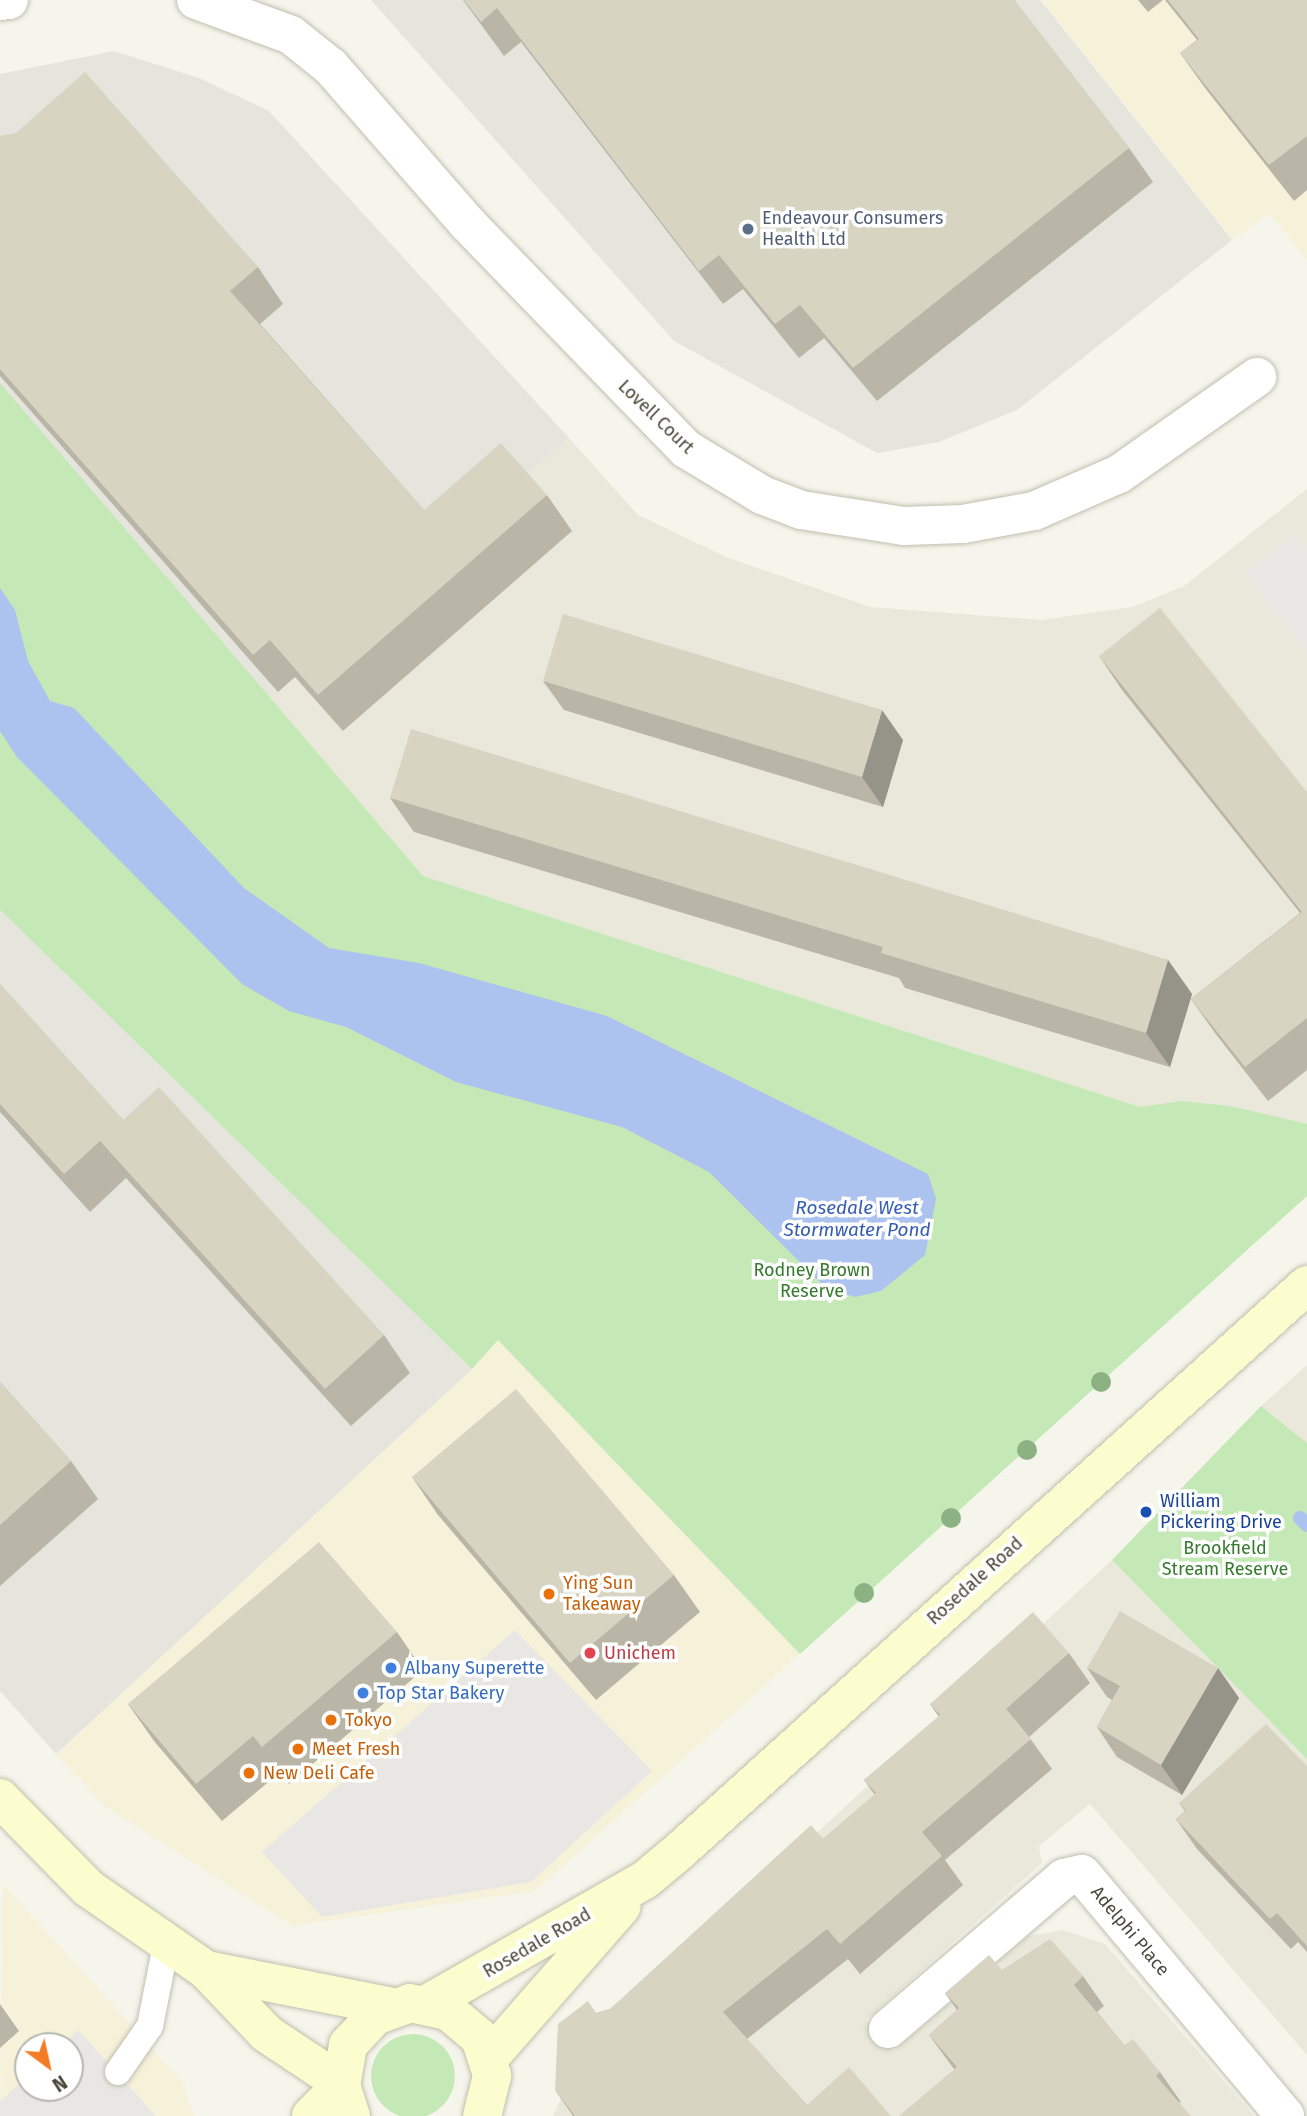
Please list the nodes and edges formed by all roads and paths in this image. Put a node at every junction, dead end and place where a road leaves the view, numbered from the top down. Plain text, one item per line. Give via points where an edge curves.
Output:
1 (9, 0) edge
2 (196, 0) edge
3 (0, 1) edge
4 (1257, 377) dead end
5 (1307, 1285) edge
6 (0, 1798) edge
7 (646, 1879) junction
8 (166, 1945) junction
9 (206, 1970) junction
10 (410, 2006) junction
11 (888, 2029) dead end
12 (118, 2072) dead end
13 (344, 2095) edge
14 (490, 2096) edge
15 (311, 2116) edge
16 (1285, 2116) edge

1 - 3 street
2 - 4 street, Lovell Court via 291,35 331,67 467,223 686,449 762,495 801,510 904,526 963,524 1034,510 1119,474
5 - 7 main road, Rosedale Road
6 - 8 main road via 88,1888
7 - 10 main road, Rosedale Road
7 - 14 main road, Rosedale Road
8 - 9 main road
8 - 12 lane via 150,2026
9 - 10 main road
9 - 13 main road via 267,2034
10 - 13 main road, Rosedale Road via 354,2037
10 - 14 main road via 466,2022
11 - 16 street, Adelphi Place via 1064,1878 1083,1874
13 - 15 main road

